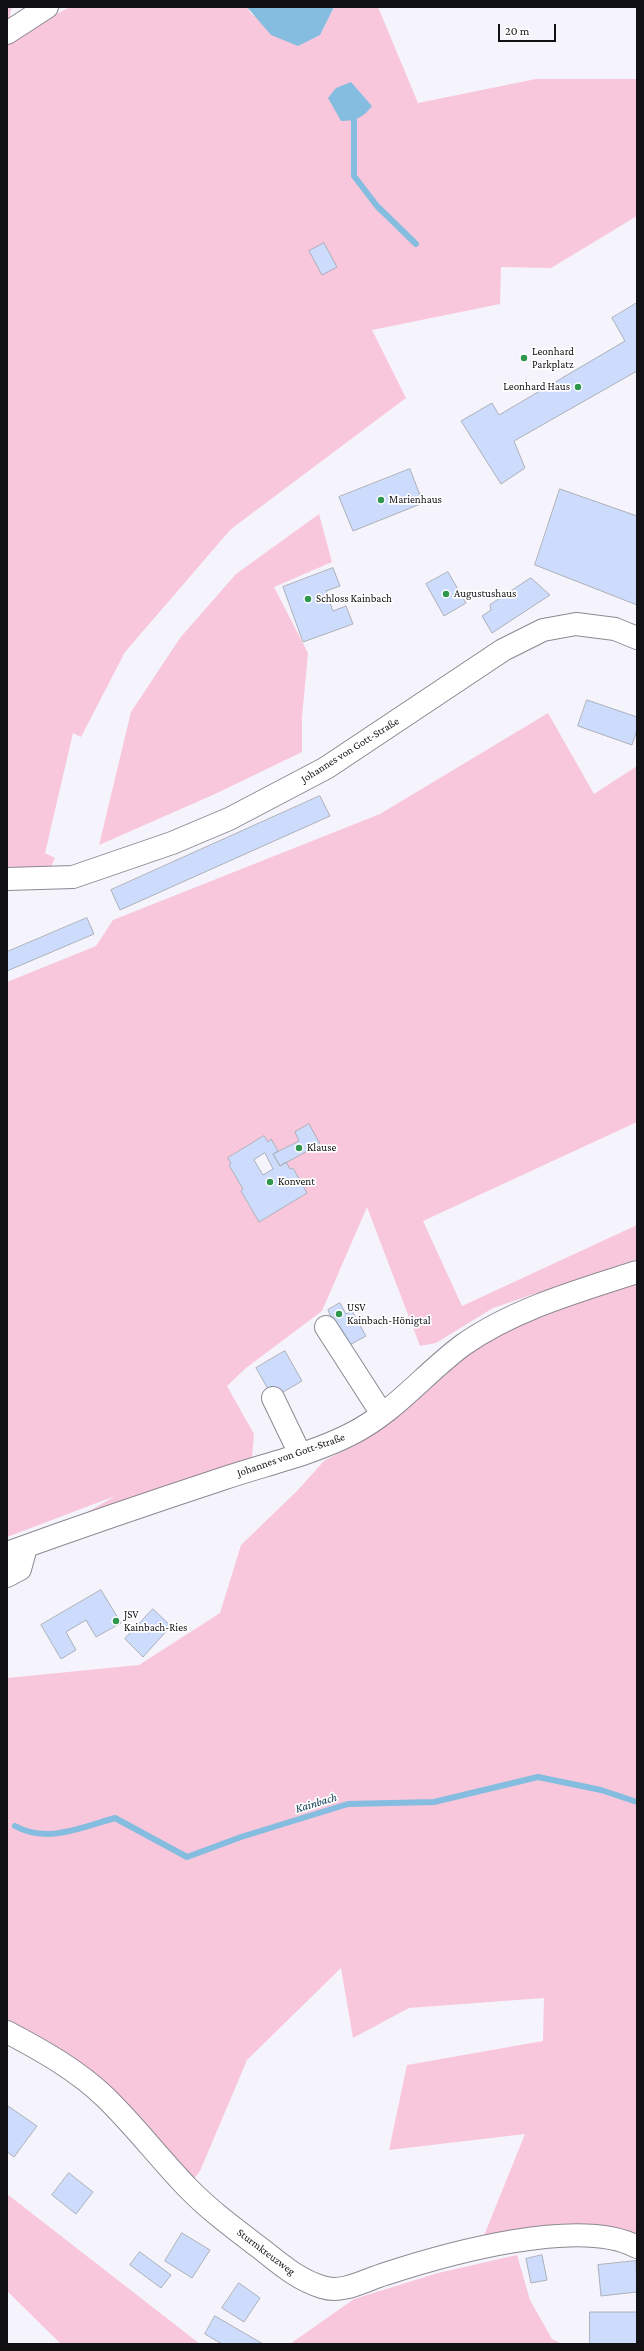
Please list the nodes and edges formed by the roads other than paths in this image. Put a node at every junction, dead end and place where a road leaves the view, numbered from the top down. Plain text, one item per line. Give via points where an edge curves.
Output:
1 (34, 10) edge
2 (7, 34) edge
3 (637, 638) edge
4 (7, 879) edge
5 (637, 1272) edge
6 (326, 1327) dead end
7 (273, 1398) dead end
8 (382, 1414) junction
9 (300, 1454) junction
10 (16, 1550) edge
11 (7, 1576) edge
12 (7, 2032) edge
13 (637, 2248) edge

1 - 2 street
3 - 4 street, Johannes von Gott-Straße via 615,629 576,624 543,630 503,650 326,768 229,819 172,843 73,877
5 - 8 street, Johannes von Gott-Straße via 574,1292 510,1318 463,1345
6 - 8 street
7 - 9 street
8 - 9 street, Johannes von Gott-Straße via 353,1433
9 - 10 street, Johannes von Gott-Straße
10 - 11 street via 20,1569
12 - 13 street, Sturmkreuzweg via 53,2058 104,2097 187,2188 213,2212 294,2274 322,2287 339,2290 386,2273 479,2248 570,2234 601,2237

